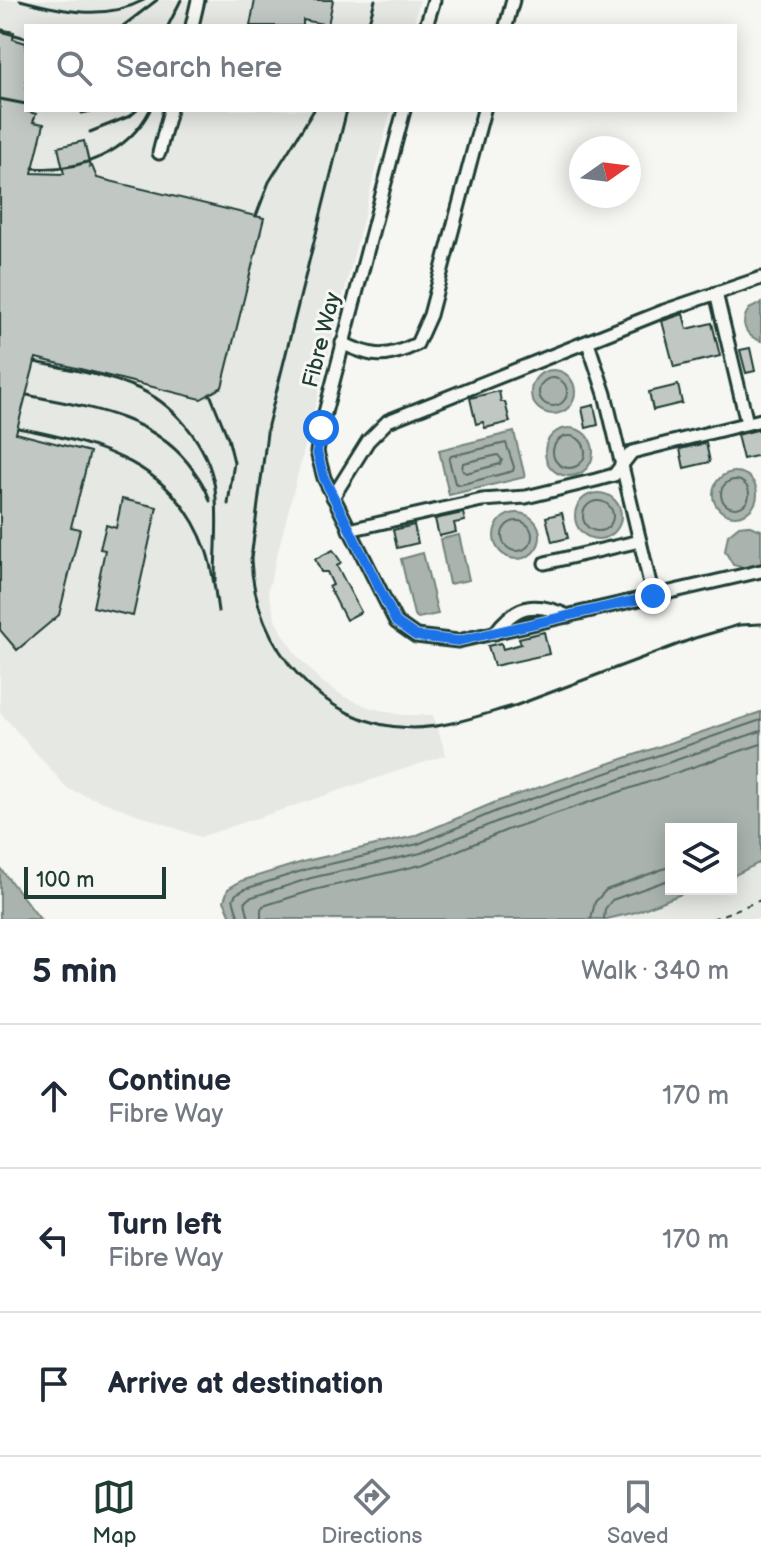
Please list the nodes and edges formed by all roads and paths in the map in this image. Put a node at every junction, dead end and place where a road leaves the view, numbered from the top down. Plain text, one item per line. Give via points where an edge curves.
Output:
1 (198, 0) edge
2 (434, 0) edge
3 (513, 0) edge
4 (192, 24) edge
5 (427, 24) edge
6 (507, 24) edge
7 (169, 112) edge
8 (403, 112) edge
9 (483, 112) edge
10 (159, 153) dead end
11 (761, 278) edge
12 (716, 293) junction
13 (342, 343) junction
14 (588, 343) junction
15 (761, 420) edge
16 (747, 423) junction
17 (622, 464) junction
18 (333, 497) junction
19 (349, 530) junction
20 (640, 541) junction
21 (545, 563) dead end
22 (761, 571) edge
23 (653, 596) junction
24 (761, 900) edge
25 (712, 919) edge

1 - 4 lane
2 - 5 lane
3 - 6 lane
7 - 10 lane
8 - 13 lane, Fibre Way
9 - 13 lane via 430,315 417,344 397,354 367,354
11 - 12 lane
12 - 14 lane
12 - 16 lane
13 - 18 lane, Fibre Way via 317,452
14 - 17 lane
14 - 18 lane via 388,421 368,441
15 - 16 lane
16 - 17 lane via 632,452
17 - 19 lane via 614,475 526,497 482,500
17 - 20 lane
18 - 19 lane, Fibre Way
19 - 23 lane, Fibre Way via 396,622 416,636 458,641
20 - 21 lane
20 - 23 lane
22 - 23 lane, Fibre Way
24 - 25 path

